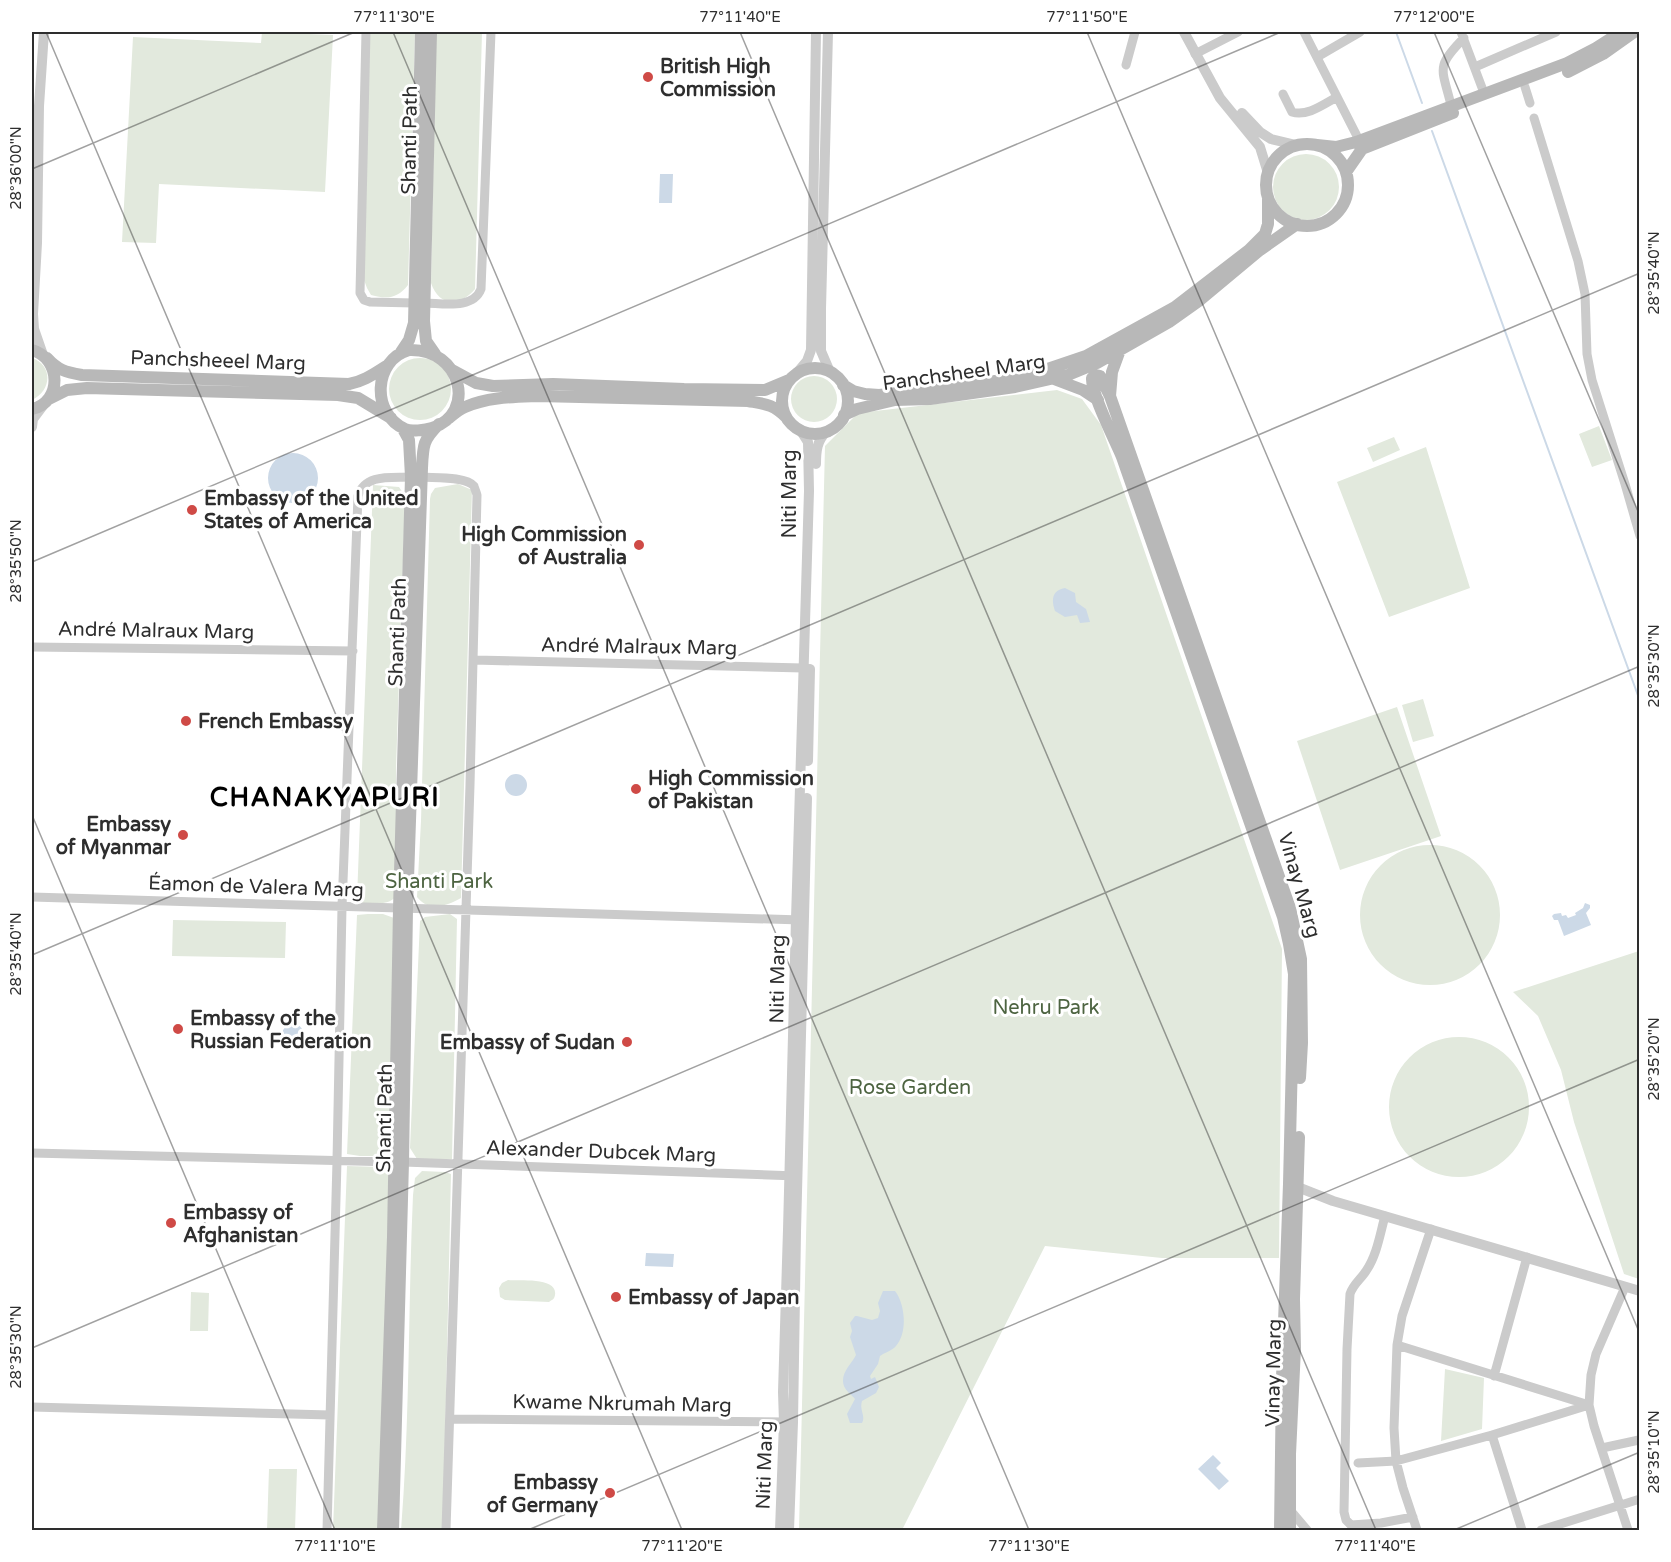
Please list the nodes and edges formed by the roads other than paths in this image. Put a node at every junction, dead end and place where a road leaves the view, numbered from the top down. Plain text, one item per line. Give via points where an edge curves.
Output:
1 (44, 32) edge
2 (366, 32) edge
3 (421, 32) edge
4 (431, 32) edge
5 (490, 32) edge
6 (816, 32) edge
7 (828, 32) edge
8 (1135, 32) edge
9 (1184, 32) edge
10 (1192, 32) edge
11 (1238, 32) edge
12 (1304, 32) edge
13 (1360, 32) edge
14 (1556, 32) edge
15 (1621, 32) edge
16 (1634, 32) edge
17 (1227, 34) edge
18 (1462, 34) edge
19 (1198, 53) junction
20 (1317, 57) junction
21 (1126, 65) dead end
22 (1475, 67) junction
23 (1525, 87) junction
24 (1484, 93) junction
25 (1283, 94) dead end
26 (1337, 97) junction
27 (35, 103) edge
28 (1530, 103) dead end
29 (1451, 105) junction
30 (1534, 118) dead end
31 (1359, 140) junction
32 (1296, 145) junction
33 (1317, 145) junction
34 (1346, 172) junction
35 (1268, 173) junction
36 (1268, 199) junction
37 (1297, 224) junction
38 (419, 303) junction
39 (1120, 350) junction
40 (401, 352) junction
41 (40, 354) edge
42 (435, 354) junction
43 (388, 365) junction
44 (452, 370) junction
45 (830, 372) junction
46 (793, 377) junction
47 (1054, 379) junction
48 (843, 385) junction
49 (1110, 396) junction
50 (47, 400) junction
51 (1098, 400) junction
52 (32, 409) edge
53 (844, 415) junction
54 (786, 417) junction
55 (391, 418) junction
56 (444, 421) junction
57 (32, 427) edge
58 (403, 429) junction
59 (801, 431) junction
60 (826, 432) junction
61 (417, 477) junction
62 (1637, 520) edge
63 (1640, 536) edge
64 (32, 646) edge
65 (353, 651) junction
66 (474, 660) junction
67 (803, 668) junction
68 (32, 897) edge
69 (342, 907) junction
70 (403, 909) junction
71 (466, 911) junction
72 (800, 920) junction
73 (32, 1153) edge
74 (337, 1161) junction
75 (399, 1162) junction
76 (458, 1164) junction
77 (794, 1175) junction
78 (1294, 1186) junction
79 (1385, 1216) junction
80 (1431, 1229) junction
81 (1527, 1257) junction
82 (1625, 1287) junction
83 (1640, 1291) edge
84 (1397, 1346) junction
85 (1494, 1376) junction
86 (1589, 1405) junction
87 (32, 1407) edge
88 (330, 1415) junction
89 (450, 1419) junction
90 (788, 1422) junction
91 (1492, 1434) junction
92 (1639, 1440) edge
93 (1602, 1448) junction
94 (1396, 1461) junction
95 (1358, 1463) dead end
96 (1640, 1499) edge
97 (1620, 1505) junction
98 (1290, 1510) junction
99 (1413, 1517) junction
100 (327, 1530) edge
101 (383, 1530) edge
102 (393, 1530) edge
103 (446, 1530) edge
104 (780, 1530) edge
105 (789, 1530) edge
106 (1281, 1530) edge
107 (1290, 1530) edge
108 (1307, 1530) edge
109 (1417, 1530) edge
110 (1522, 1530) edge
111 (1540, 1530) edge
112 (1628, 1530) edge

1 - 27 street
2 - 38 street via 360,293 370,302
3 - 38 main road, Shanti Path
4 - 38 main road, Shanti Path
5 - 38 street via 481,289 479,296 464,303
6 - 46 street via 811,350
7 - 45 street via 821,351
8 - 21 street
9 - 19 street
10 - 19 street
11 - 17 street
12 - 20 street
13 - 20 street
14 - 22 street
15 - 24 main road via 1567,63
16 - 23 main road via 1604,54
17 - 19 street
18 - 22 street
18 - 29 street via 1442,66
19 - 32 street via 1225,93 1260,132
19 - 35 street via 1220,98 1260,147
20 - 26 street
22 - 24 street
23 - 28 street
23 - 34 main road via 1362,149
24 - 29 main road
25 - 26 street via 1292,112 1298,114
26 - 31 street
27 - 41 street via 37,243 33,317
29 - 31 main road
30 - 62 street via 1578,261 1585,294 1592,380
31 - 33 main road via 1336,147
32 - 33 main road
32 - 35 main road via 1283,151
33 - 34 main road via 1340,159
34 - 37 main road via 1348,186 1338,212 1319,224
35 - 36 main road
36 - 37 main road via 1280,215
36 - 48 main road, Panchsheel Marg via 1268,224 1249,249 1175,307 1086,356 1024,377 947,388 879,395
37 - 39 main road, Panchsheel Marg via 1193,306
38 - 40 main road, Shanti Path via 410,340
38 - 42 main road, Shanti Path via 426,341
39 - 47 main road, Panchsheel Marg
39 - 49 main road, Vinay Marg via 1112,372
40 - 42 main road
40 - 43 main road
41 - 43 main road, Panchsheeel Marg via 56,368 82,375 349,384 369,378
41 - 50 main road via 55,373 53,391
42 - 44 main road
43 - 55 main road via 381,380 380,396
44 - 46 main road via 476,383 493,386 765,390
44 - 56 main road via 458,393 455,407
45 - 46 main road via 815,368 802,370
45 - 48 main road
46 - 54 main road via 781,400
47 - 51 main road
47 - 53 main road, Panchsheel Marg via 930,399 895,400
48 - 53 main road via 848,403
49 - 51 main road via 1104,381 1096,375 1092,384
49 - 78 main road, Vinay Marg via 1290,908 1301,959 1302,1043
50 - 52 main road
50 - 55 main road via 67,390 87,388 338,395 358,398
50 - 57 street via 33,419
51 - 78 main road, Vinay Marg via 1122,457 1283,917 1294,974
53 - 60 main road
54 - 56 main road via 769,404 748,401 538,396 489,400 464,407
54 - 59 main road
55 - 58 main road
56 - 58 main road via 431,428
56 - 61 main road, Shanti Path via 430,433 423,447
58 - 61 main road, Shanti Path
59 - 60 main road
59 - 67 street, Niti Marg via 808,442 809,455
60 - 72 street, Niti Marg via 816,454
61 - 65 street via 381,478 360,487
61 - 66 street via 468,481 477,495
61 - 70 main road, Shanti Path
62 - 63 street
64 - 65 street, André Malraux Marg
65 - 69 street
66 - 67 street, André Malraux Marg
66 - 71 street
67 - 72 street, Niti Marg
68 - 69 street, Éamon de Valera Marg
69 - 70 street, Éamon de Valera Marg
69 - 74 street
70 - 71 street, Éamon de Valera Marg
70 - 75 main road, Shanti Path
71 - 72 street, Éamon de Valera Marg
71 - 76 street
72 - 77 street, Niti Marg
73 - 74 street, Alexander Dubcek Marg
74 - 75 street, Alexander Dubcek Marg
74 - 88 street
75 - 76 street, Alexander Dubcek Marg
75 - 101 main road, Shanti Path
75 - 102 main road, Shanti Path
76 - 77 street, Alexander Dubcek Marg
76 - 89 street
77 - 90 street, Niti Marg via 783,1392
78 - 79 street
78 - 98 main road, Vinay Marg
78 - 106 main road, Vinay Marg via 1282,1378
79 - 80 street
79 - 99 street via 1370,1264 1350,1294 1344,1512 1351,1525
80 - 81 street
80 - 84 street via 1402,1316
81 - 82 street
81 - 85 street
82 - 83 street
82 - 86 street via 1596,1353
84 - 85 street
84 - 94 street
85 - 86 street
86 - 91 street
86 - 93 street
87 - 88 street
88 - 100 street
89 - 90 street, Kwame Nkrumah Marg
89 - 103 street
90 - 104 street, Niti Marg
90 - 105 street, Niti Marg
91 - 94 street
91 - 110 street
92 - 93 street
93 - 97 street
94 - 95 street
94 - 99 street
96 - 97 street
97 - 111 street
97 - 112 street
98 - 107 main road, Vinay Marg
98 - 108 street
99 - 109 street

